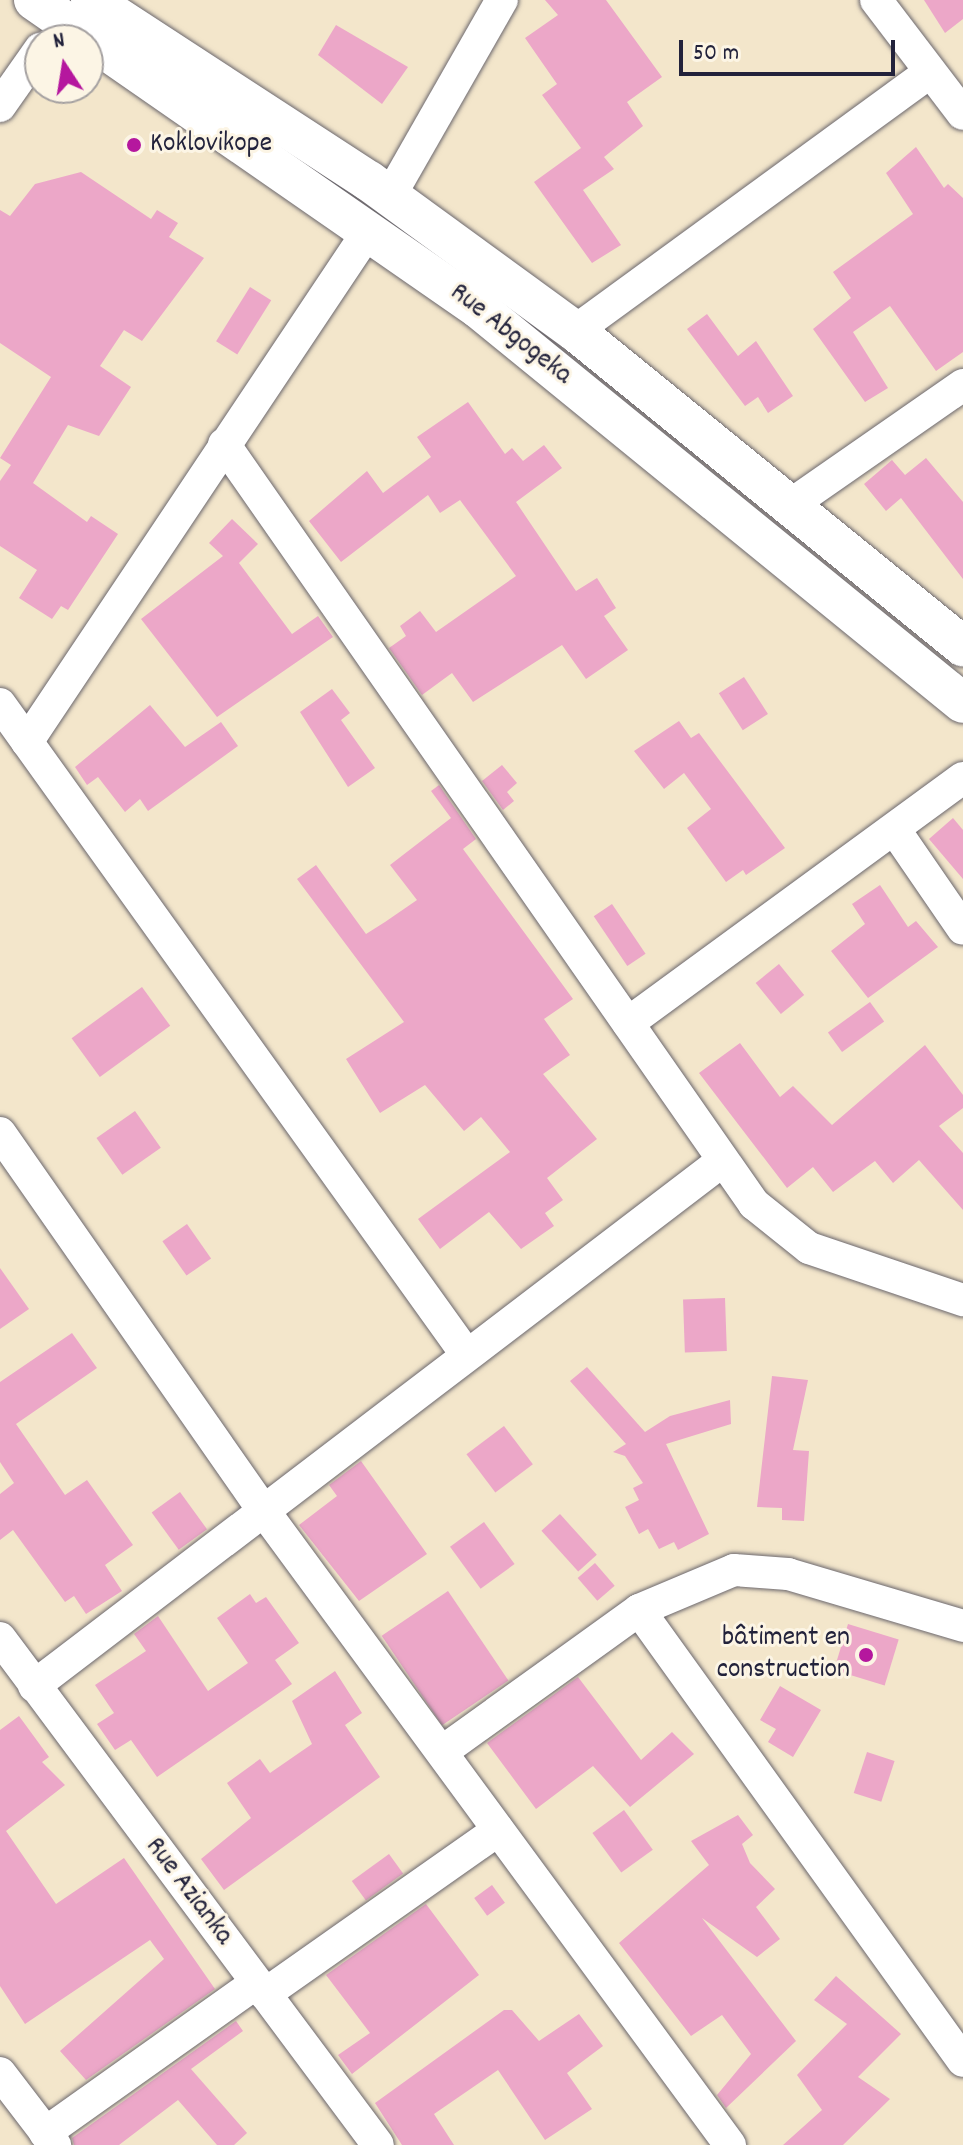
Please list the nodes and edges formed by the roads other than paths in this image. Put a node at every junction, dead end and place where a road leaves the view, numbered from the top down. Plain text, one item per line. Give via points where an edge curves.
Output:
1 (502, 0) edge
2 (876, 0) edge
3 (58, 18) edge
4 (929, 73) junction
5 (0, 106) edge
6 (963, 114) edge
7 (390, 196) junction
8 (369, 230) junction
9 (575, 331) junction
10 (963, 385) edge
11 (224, 444) junction
12 (789, 506) junction
13 (963, 646) edge
14 (963, 703) edge
15 (0, 704) edge
16 (27, 742) junction
17 (963, 778) edge
18 (897, 833) junction
19 (963, 929) edge
20 (628, 1023) junction
21 (0, 1133) edge
22 (721, 1162) junction
23 (963, 1300) edge
24 (466, 1354) junction
25 (263, 1509) junction
26 (639, 1610) junction
27 (963, 1626) edge
28 (0, 1638) edge
29 (34, 1686) junction
30 (443, 1751) junction
31 (498, 1830) junction
32 (260, 1988) junction
33 (963, 2061) edge
34 (0, 2073) edge
35 (50, 2139) edge
36 (378, 2145) edge
37 (730, 2145) edge

1 - 7 street
2 - 4 street
3 - 5 street
3 - 7 main road, Rue Abgogeka
3 - 8 main road, Rue Abgogeka
4 - 6 street
4 - 9 street
7 - 9 main road, Rue Abgogeka
8 - 11 street
8 - 14 main road, Rue Abgogeka via 478,308
9 - 12 main road, Rue Abgogeka
10 - 12 street
11 - 16 street
11 - 20 street
12 - 13 main road, Rue Abgogeka
15 - 16 street
16 - 24 street
17 - 18 street
18 - 19 street
18 - 20 street
20 - 22 street
21 - 25 street
22 - 23 street via 772,1222 809,1248
22 - 24 street
24 - 25 street
25 - 29 street
25 - 30 street
26 - 27 street via 708,1577 763,1569
26 - 30 street
26 - 33 street
28 - 29 street, Rue Azianka
29 - 32 street, Rue Azianka
30 - 31 street
31 - 32 street
31 - 37 street
32 - 35 street
32 - 36 street, Rue Azianka
34 - 35 street

